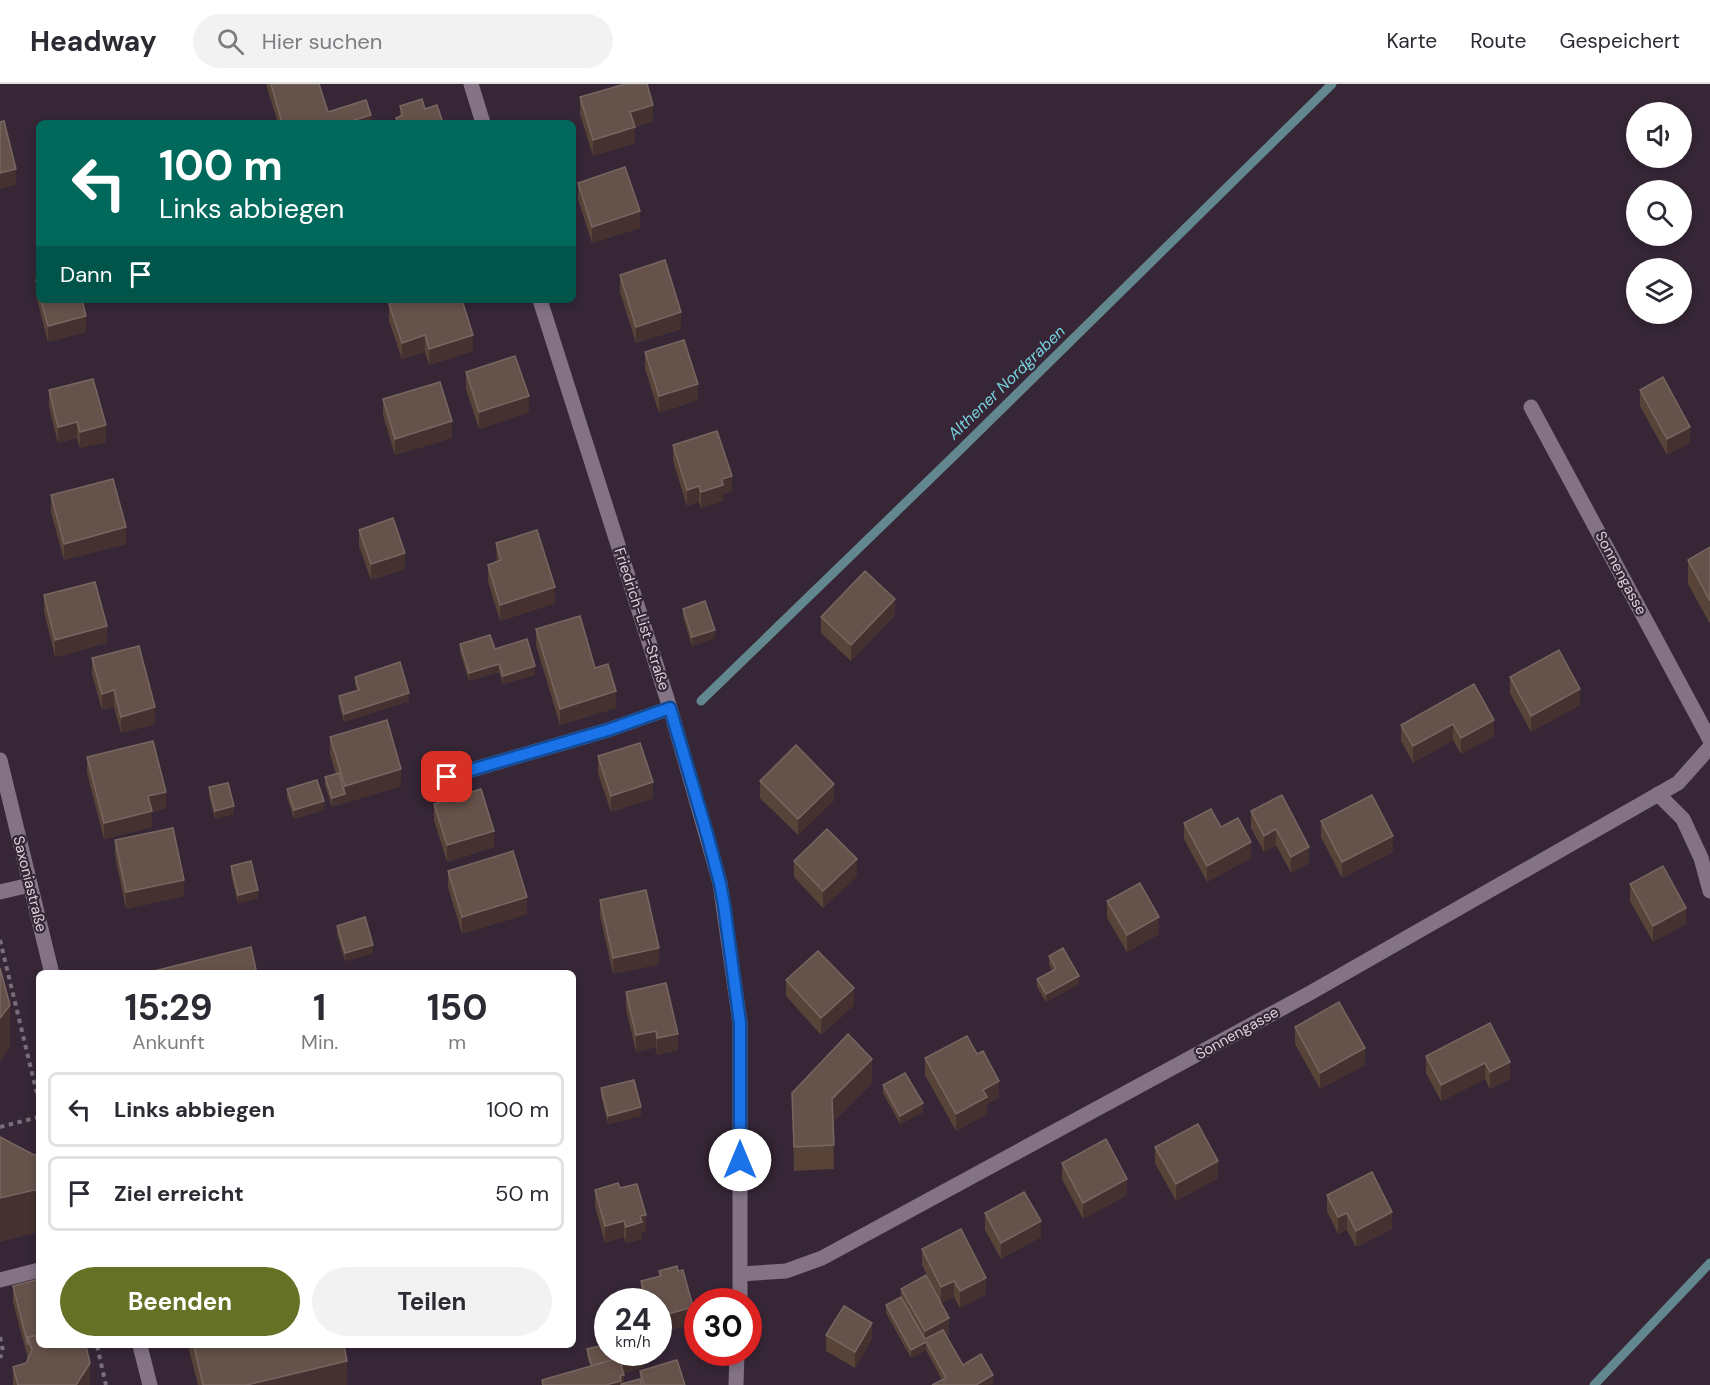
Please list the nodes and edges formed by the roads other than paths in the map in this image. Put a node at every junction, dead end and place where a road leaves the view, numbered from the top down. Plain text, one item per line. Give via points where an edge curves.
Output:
1 (471, 84) edge
2 (482, 120) edge
3 (541, 303) edge
4 (1532, 406) dead end
5 (670, 708) junction
6 (1710, 740) edge
7 (1710, 747) edge
8 (0, 760) edge
9 (447, 777) dead end
10 (1658, 794) junction
11 (30, 885) junction
12 (1710, 891) edge
13 (0, 892) edge
14 (51, 970) edge
15 (36, 1271) edge
16 (741, 1274) junction
17 (0, 1280) edge
18 (740, 1288) edge
19 (141, 1348) edge
20 (737, 1366) edge
21 (150, 1385) edge
22 (736, 1385) edge

1 - 2 street
3 - 5 street, Friedrich-List-Straße
4 - 6 street, Sonnengasse
5 - 9 street
5 - 16 street, Friedrich-List-Straße via 720,883 740,1023
7 - 10 street, Sonnengasse via 1678,783
8 - 11 street, Saxoniastraße
10 - 12 street via 1683,819 1701,858
10 - 16 street, Sonnengasse via 1310,993 822,1258 786,1271
11 - 13 street
11 - 14 street, Saxoniastraße
15 - 17 street
16 - 18 street, Friedrich-List-Straße
19 - 21 street
20 - 22 street

